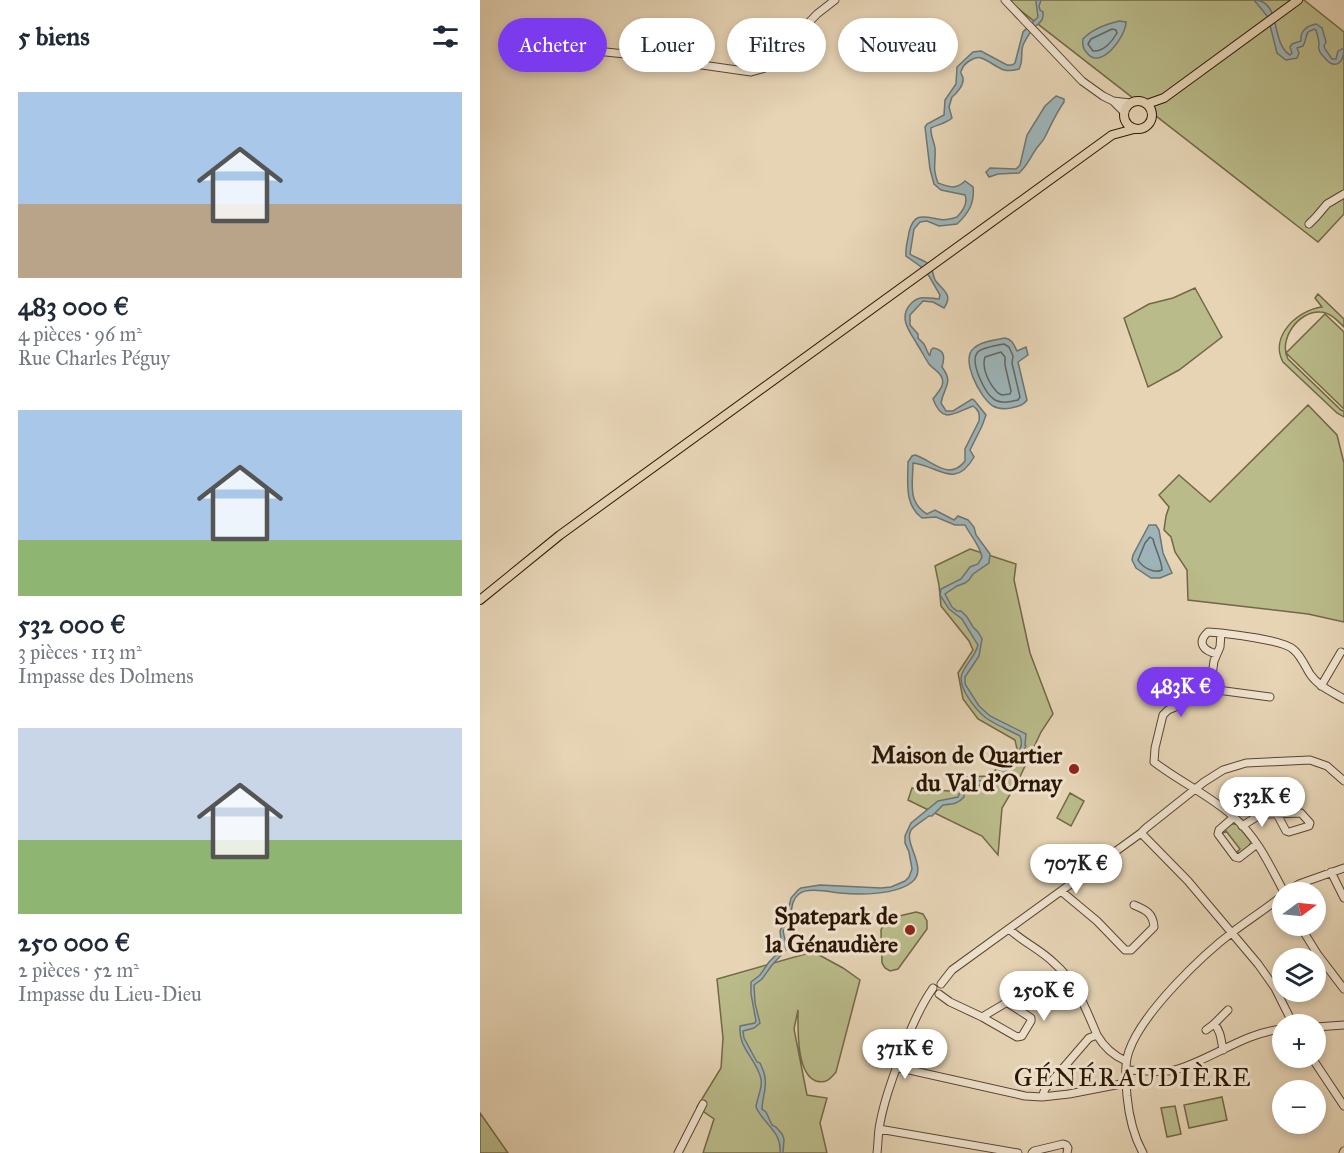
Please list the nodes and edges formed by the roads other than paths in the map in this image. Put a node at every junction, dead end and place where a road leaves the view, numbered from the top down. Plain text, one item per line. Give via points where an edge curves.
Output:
1 (835, 0) edge
2 (1005, 0) edge
3 (1298, 0) edge
4 (607, 52) edge
5 (1164, 98) junction
6 (1113, 101) junction
7 (1130, 103) junction
8 (1147, 104) junction
9 (1152, 114) junction
10 (1124, 115) junction
11 (1134, 129) junction
12 (1112, 135) junction
13 (1344, 194) edge
14 (1309, 224) dead end
15 (480, 600) edge
16 (1221, 633) junction
17 (1341, 652) dead end
18 (1217, 654) junction
19 (1322, 686) junction
20 (1210, 689) junction
21 (1270, 697) dead end
22 (1344, 699) edge
23 (1344, 781) edge
24 (1196, 789) junction
25 (1277, 814) junction
26 (1234, 817) junction
27 (1242, 825) junction
28 (1141, 833) junction
29 (1257, 844) junction
30 (1344, 868) edge
31 (1331, 872) junction
32 (1278, 882) edge
33 (1306, 882) edge
34 (1061, 891) junction
35 (1344, 898) edge
36 (1272, 903) edge
37 (1134, 905) dead end
38 (1009, 929) junction
39 (1232, 932) junction
40 (1306, 936) edge
41 (1344, 989) edge
42 (938, 990) junction
43 (1228, 1010) dead end
44 (1288, 1014) edge
45 (982, 1017) junction
46 (1214, 1024) junction
47 (1344, 1025) edge
48 (1326, 1026) edge
49 (1206, 1029) dead end
50 (1272, 1031) edge
51 (1097, 1035) junction
52 (1223, 1050) junction
53 (1126, 1061) junction
54 (896, 1067) junction
55 (1319, 1068) edge
56 (1126, 1070) junction
57 (1126, 1083) junction
58 (1042, 1097) junction
59 (703, 1104) dead end
60 (1344, 1106) edge
61 (879, 1129) junction
62 (678, 1153) edge
63 (878, 1153) edge
64 (1018, 1153) edge
65 (1032, 1153) edge
66 (1067, 1153) edge
67 (1143, 1153) edge

1 - 4 street via 765,68 751,72
2 - 6 street via 1082,81
3 - 5 main road
5 - 8 main road
5 - 9 main road
6 - 7 street
6 - 10 street
7 - 8 main road
7 - 10 main road
8 - 9 main road
9 - 11 main road via 1146,127
10 - 11 main road via 1127,125
10 - 12 main road
11 - 12 main road
12 - 15 main road via 579,521
13 - 14 street via 1327,204
16 - 18 street
16 - 18 street via 1208,632 1201,641 1206,649
16 - 19 street via 1288,646
17 - 19 street
18 - 20 street
19 - 22 street
20 - 21 street
20 - 24 street via 1163,715 1155,748 1154,762
23 - 24 street via 1327,766 1310,760 1290,760 1246,763 1223,770
24 - 26 street
24 - 28 street
25 - 25 street via 1301,813 1310,823 1289,832
25 - 27 street via 1258,816
26 - 27 street
26 - 29 street via 1218,834 1234,857 1239,858
27 - 29 street
28 - 34 street
28 - 39 street
29 - 32 street
30 - 31 street
31 - 33 street
31 - 35 street
34 - 37 street via 1125,950 1131,950 1154,927 1146,909
34 - 38 street
36 - 39 street
38 - 42 street via 952,970
38 - 51 street via 1070,978
39 - 44 street via 1275,988
39 - 53 street via 1152,1012
40 - 41 street
42 - 45 street via 950,1002
42 - 54 street via 922,1004
43 - 46 street
45 - 45 street via 1017,1037 1022,1036 1031,1021 1008,1003
46 - 49 street
46 - 52 street via 1220,1032
47 - 48 street
50 - 52 street
51 - 53 street via 1117,1057
51 - 58 street via 1089,1038
52 - 56 street via 1175,1070
53 - 56 street
54 - 58 street
54 - 61 street
55 - 60 street
56 - 57 street
57 - 58 street
57 - 67 street via 1130,1120
59 - 62 street
61 - 63 street
61 - 64 street
65 - 66 street via 1063,1144

